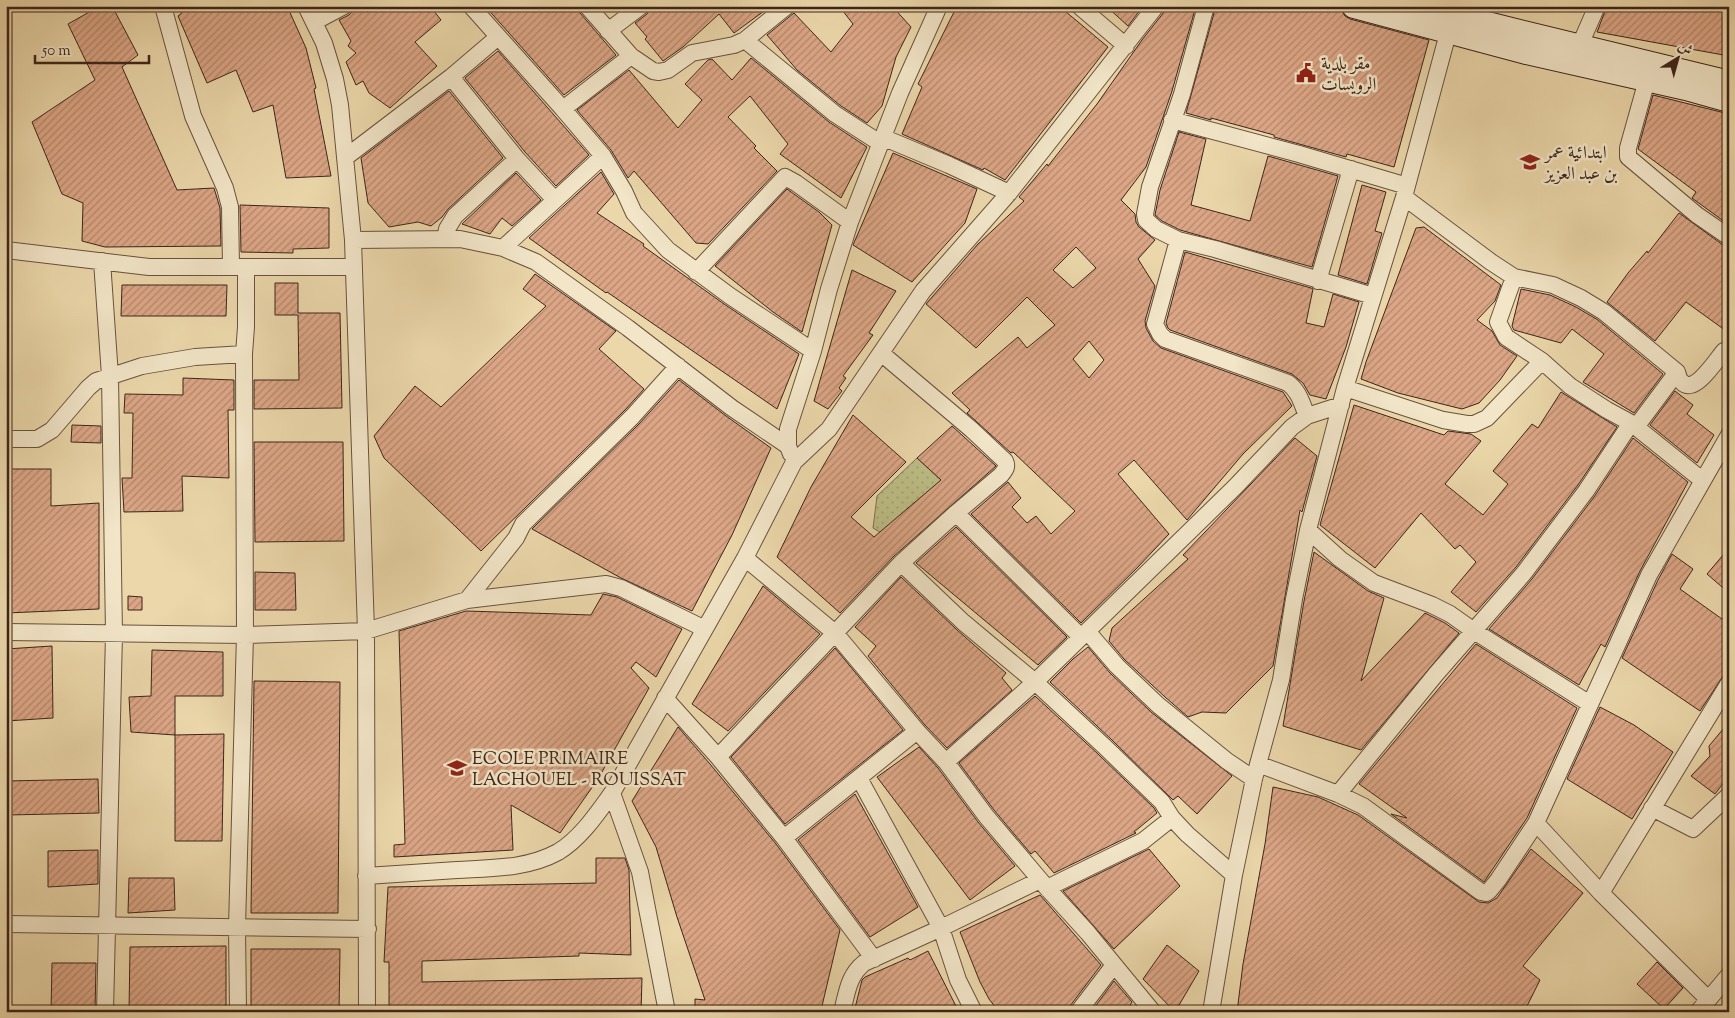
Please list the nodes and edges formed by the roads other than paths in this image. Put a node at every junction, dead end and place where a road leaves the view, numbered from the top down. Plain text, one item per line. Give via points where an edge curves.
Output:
1 (163, 6) edge
2 (306, 6) edge
3 (344, 6) edge
4 (471, 6) edge
5 (587, 6) edge
6 (641, 6) edge
7 (786, 6) edge
8 (939, 6) edge
9 (1079, 6) edge
10 (1156, 6) edge
11 (1206, 6) edge
12 (1354, 6) edge
13 (1423, 6) edge
14 (1597, 6) edge
15 (314, 22) junction
16 (1451, 22) junction
17 (608, 31) junction
18 (498, 37) junction
19 (745, 40) junction
20 (1126, 46) junction
21 (1576, 54) junction
22 (630, 56) junction
23 (451, 77) junction
24 (1647, 80) junction
25 (1729, 83) edge
26 (1729, 100) edge
27 (563, 108) junction
28 (1172, 120) junction
29 (881, 140) junction
30 (603, 156) junction
31 (346, 157) junction
32 (518, 159) junction
33 (1351, 169) junction
34 (1406, 192) junction
35 (1010, 193) junction
36 (555, 200) junction
37 (850, 222) junction
38 (1729, 237) edge
39 (444, 239) junction
40 (353, 240) junction
41 (1178, 240) junction
42 (503, 248) junction
43 (6, 250) edge
44 (102, 261) junction
45 (239, 267) junction
46 (354, 267) junction
47 (696, 272) junction
48 (1514, 277) junction
49 (1318, 281) junction
50 (1374, 296) junction
51 (1727, 350) edge
52 (813, 351) junction
53 (882, 353) junction
54 (244, 354) junction
55 (1542, 361) junction
56 (678, 366) junction
57 (1677, 372) junction
58 (110, 376) junction
59 (1345, 388) junction
60 (1341, 405) junction
61 (1307, 416) junction
62 (1634, 425) junction
63 (1729, 435) edge
64 (6, 439) edge
65 (788, 446) junction
66 (794, 462) junction
67 (1702, 480) junction
68 (956, 513) junction
69 (1308, 530) junction
70 (745, 558) junction
71 (900, 563) junction
72 (467, 600) junction
73 (705, 629) junction
74 (366, 631) junction
75 (1474, 631) junction
76 (6, 632) edge
77 (834, 632) junction
78 (114, 634) junction
79 (1084, 634) junction
80 (245, 635) junction
81 (1035, 682) junction
82 (1729, 683) edge
83 (665, 698) junction
84 (1590, 704) junction
85 (917, 731) junction
86 (718, 757) junction
87 (946, 762) junction
88 (1256, 772) junction
89 (859, 778) junction
90 (612, 793) junction
91 (1338, 794) junction
92 (1729, 795) edge
93 (1652, 808) junction
94 (1172, 818) junction
95 (1536, 823) junction
96 (784, 838) junction
97 (1234, 875) junction
98 (366, 876) junction
99 (1043, 884) junction
100 (1601, 893) junction
101 (6, 924) edge
102 (107, 925) junction
103 (238, 927) junction
104 (941, 928) junction
105 (368, 929) junction
106 (874, 959) junction
107 (1114, 965) junction
108 (1729, 975) edge
109 (1703, 1006) edge
110 (105, 1012) edge
111 (238, 1012) edge
112 (367, 1012) edge
113 (667, 1012) edge
114 (842, 1012) edge
115 (974, 1012) edge
116 (1078, 1012) edge
117 (1153, 1012) edge
118 (1211, 1012) edge

1 - 45 street via 193,116 225,188
2 - 15 street
3 - 15 street
4 - 18 street
5 - 17 street
6 - 17 street
7 - 19 street
8 - 29 street
9 - 20 street
10 - 20 street
11 - 28 street
12 - 16 main road
13 - 16 main road
14 - 21 street
15 - 31 street via 335,79
16 - 21 main road
16 - 34 street
17 - 22 street
18 - 23 street
18 - 27 street
19 - 22 street via 692,53 668,70 659,72 646,68
19 - 29 street via 835,114
20 - 35 street
21 - 24 main road
21 - 25 main road
22 - 27 street
23 - 31 street
23 - 32 street
24 - 26 main road
24 - 38 street via 1628,157 1697,215
27 - 30 street
28 - 33 street
28 - 41 street via 1150,187 1145,214 1150,224
29 - 35 street via 949,165
29 - 37 street
30 - 36 street
30 - 47 street via 642,223 668,250
31 - 40 street
32 - 36 street
32 - 39 street via 455,216
33 - 34 street
33 - 49 street
34 - 48 street
34 - 50 street
35 - 53 street via 923,291
36 - 42 street
37 - 47 street via 785,177
37 - 52 street
39 - 40 street
39 - 42 street
40 - 46 street
41 - 49 street
41 - 61 street via 1154,324 1160,334 1165,339 1288,383 1294,388
42 - 56 street via 536,262 560,278
43 - 44 street
44 - 45 street via 149,267
44 - 58 street
45 - 46 street
45 - 54 street via 246,328
46 - 74 street
47 - 52 street
48 - 55 street via 1498,322 1506,337
48 - 57 street via 1553,285 1581,298 1614,319
49 - 50 street
50 - 59 street
51 - 57 street via 1691,386 1682,383
52 - 65 street via 788,429
53 - 66 street via 829,429
53 - 68 street via 971,429 1007,465 1001,475
54 - 58 street via 186,358
54 - 80 street
55 - 59 street via 1487,418 1474,424 1429,416
55 - 62 street via 1570,386
56 - 65 street
56 - 72 street via 632,417 523,524 516,538
57 - 62 street
58 - 64 street via 88,388 52,430 37,439
58 - 78 street
59 - 60 street
60 - 61 street
60 - 69 street
61 - 79 street via 1292,427
62 - 67 street
62 - 75 street via 1524,573
63 - 67 street
65 - 66 street
66 - 70 street
67 - 84 street via 1649,575
68 - 71 street
68 - 79 street
69 - 75 street via 1340,559 1374,583 1432,605
69 - 88 street via 1280,680
70 - 73 street
70 - 77 street
71 - 77 street
71 - 81 street via 962,622
72 - 73 street via 606,584 621,588
72 - 74 street
73 - 83 street
74 - 80 street
74 - 98 street
75 - 84 street
75 - 91 street
76 - 78 street
77 - 85 street
77 - 86 street
78 - 80 street
78 - 102 street
79 - 81 street
79 - 88 street via 1158,705 1227,761
80 - 103 street
81 - 87 street
81 - 94 street via 1162,802
82 - 93 street
83 - 86 street
83 - 90 street
84 - 95 street
85 - 87 street
85 - 89 street
86 - 96 street
87 - 99 street
88 - 91 street
88 - 97 street
89 - 96 street
89 - 104 street
90 - 98 street via 582,832 559,851 538,860 513,866
90 - 113 street via 640,872
91 - 95 street via 1363,806 1486,893
92 - 93 street via 1693,829
93 - 100 street
94 - 97 street
94 - 99 street via 1143,841
95 - 100 street
96 - 106 street
97 - 118 street
98 - 105 street
99 - 104 street
99 - 107 street
100 - 109 street
101 - 102 street
102 - 103 street
102 - 110 street
103 - 105 street
103 - 111 street
104 - 106 street
104 - 115 street via 958,980
105 - 112 street
106 - 114 street via 856,970
107 - 116 street
107 - 117 street
108 - 109 street

